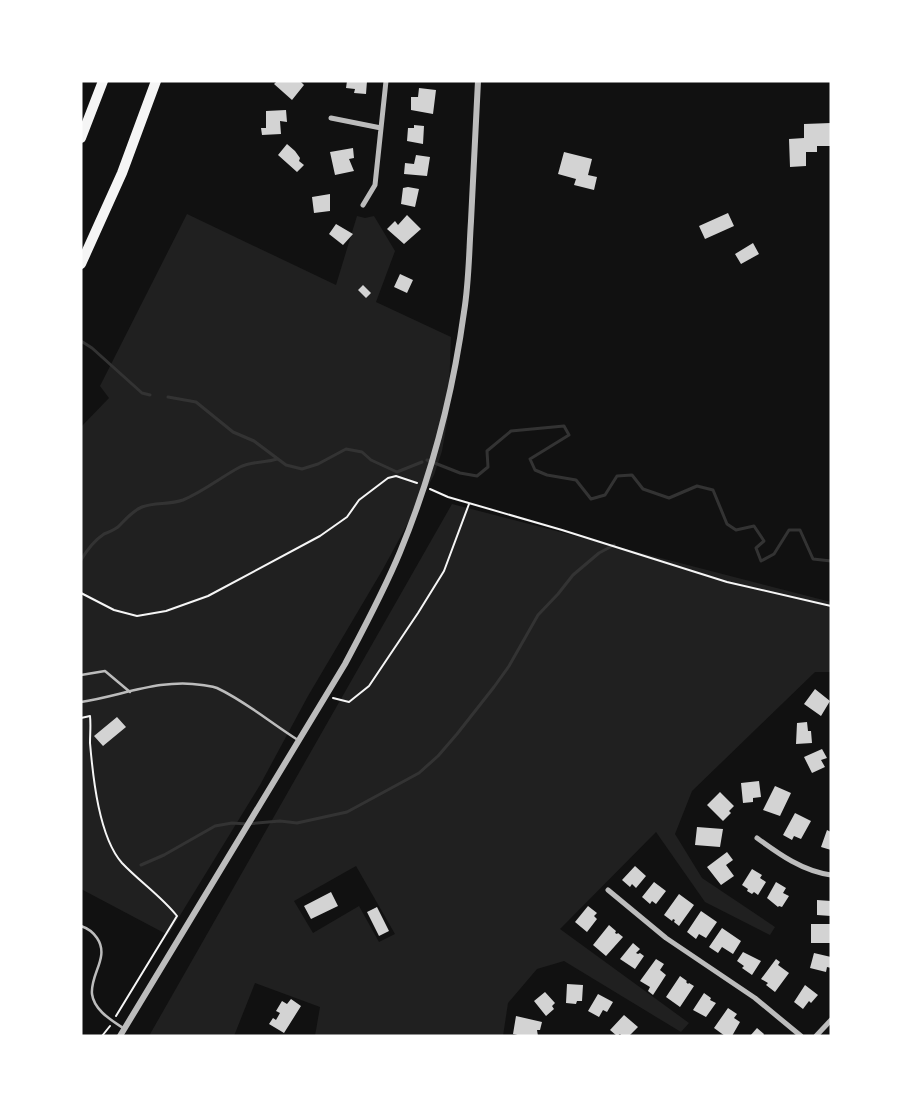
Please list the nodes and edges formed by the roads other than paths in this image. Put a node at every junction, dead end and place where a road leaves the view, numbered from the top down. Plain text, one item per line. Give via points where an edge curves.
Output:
1 (103, 81) edge
2 (156, 81) edge
3 (386, 81) edge
4 (478, 81) edge
5 (332, 118) dead end
6 (380, 128) junction
7 (81, 138) edge
8 (363, 205) dead end
9 (81, 264) edge
10 (81, 675) edge
11 (130, 692) junction
12 (81, 702) edge
13 (299, 741) junction
14 (757, 838) dead end
15 (831, 875) edge
16 (608, 890) dead end
17 (81, 926) edge
18 (831, 1020) edge
19 (124, 1029) junction
20 (120, 1036) edge
21 (801, 1036) edge
22 (816, 1036) edge

1 - 7 highway
2 - 9 highway via 122,173
3 - 6 street
4 - 13 street via 467,291 457,355 431,460 413,520 377,602
5 - 6 street
6 - 8 street via 376,185
10 - 11 lane via 105,671
11 - 12 lane
11 - 13 lane via 187,682 215,687
13 - 19 street
14 - 15 street via 794,863
16 - 21 street via 666,938 755,998
17 - 19 lane via 95,935 101,945 102,956 93,987 94,1001 101,1011
18 - 22 street
19 - 20 street

